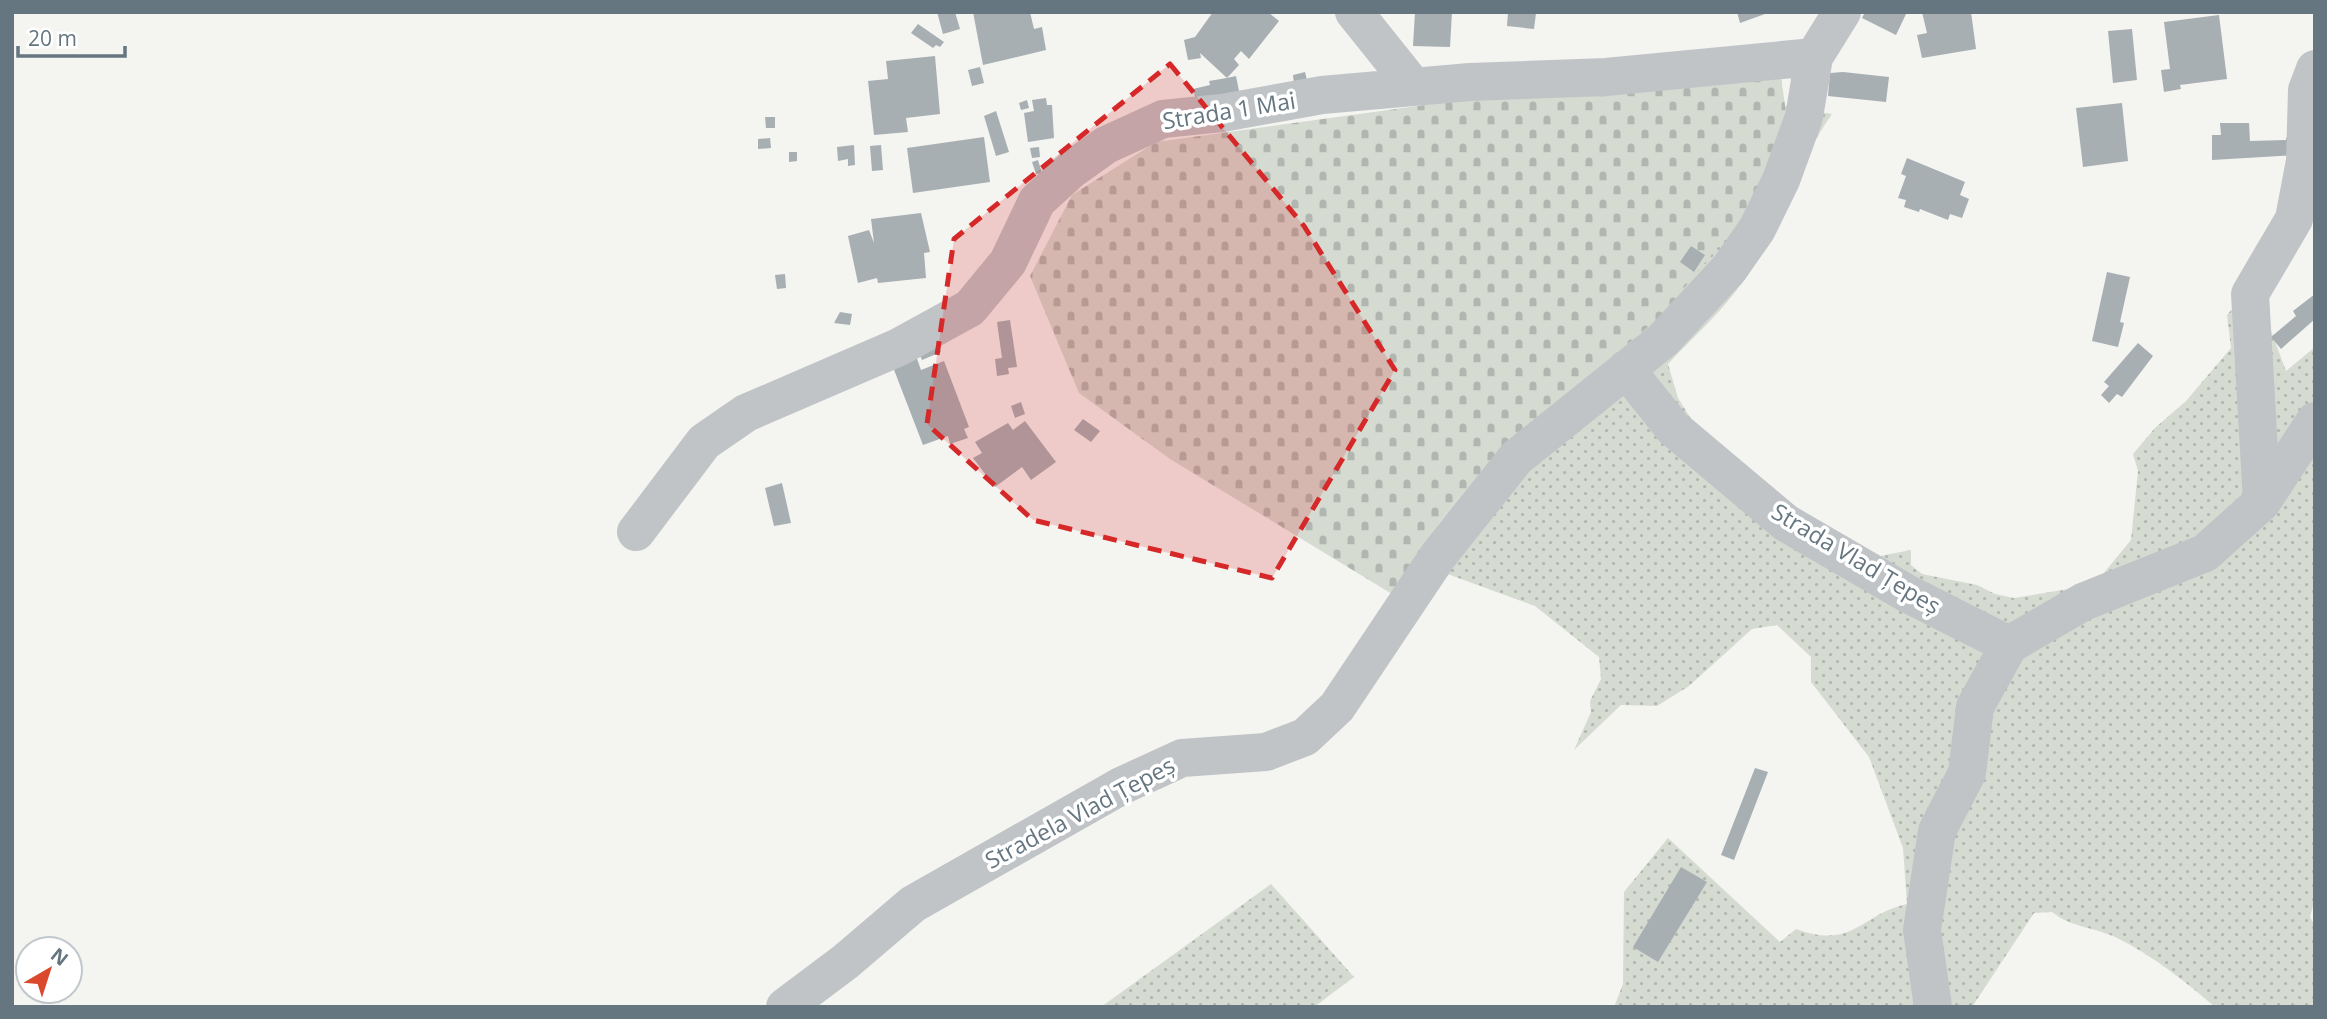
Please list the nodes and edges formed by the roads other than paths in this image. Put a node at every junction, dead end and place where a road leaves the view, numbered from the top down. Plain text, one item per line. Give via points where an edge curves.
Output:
1 (1354, 12) edge
2 (1842, 12) edge
3 (1814, 57) junction
4 (2315, 69) edge
5 (1414, 87) junction
6 (1626, 369) junction
7 (2315, 421) edge
8 (2262, 502) junction
9 (636, 532) dead end
10 (2009, 645) junction
11 (785, 1007) edge
12 (1933, 1007) edge

1 - 5 street
2 - 3 street
3 - 5 street, Strada 1 Mai via 1606,77
3 - 6 street via 1804,117 1757,229 1693,308
4 - 8 street via 2307,90 2305,161 2294,219 2250,294
5 - 9 street, Strada 1 Mai via 1322,95 1163,119 1106,145 1037,201 1008,262 970,308 899,347 746,413 704,442
6 - 10 street, Strada Vlad Țepeș via 1674,428 1786,523 1908,594
6 - 11 street, Stradela Vlad Țepeș via 1516,458 1438,556 1337,707 1305,737 1266,752 1182,758 1121,786 913,904
7 - 8 street
8 - 10 street via 2205,553 2083,602
10 - 12 street via 1975,707 1967,773 1937,831 1922,930

